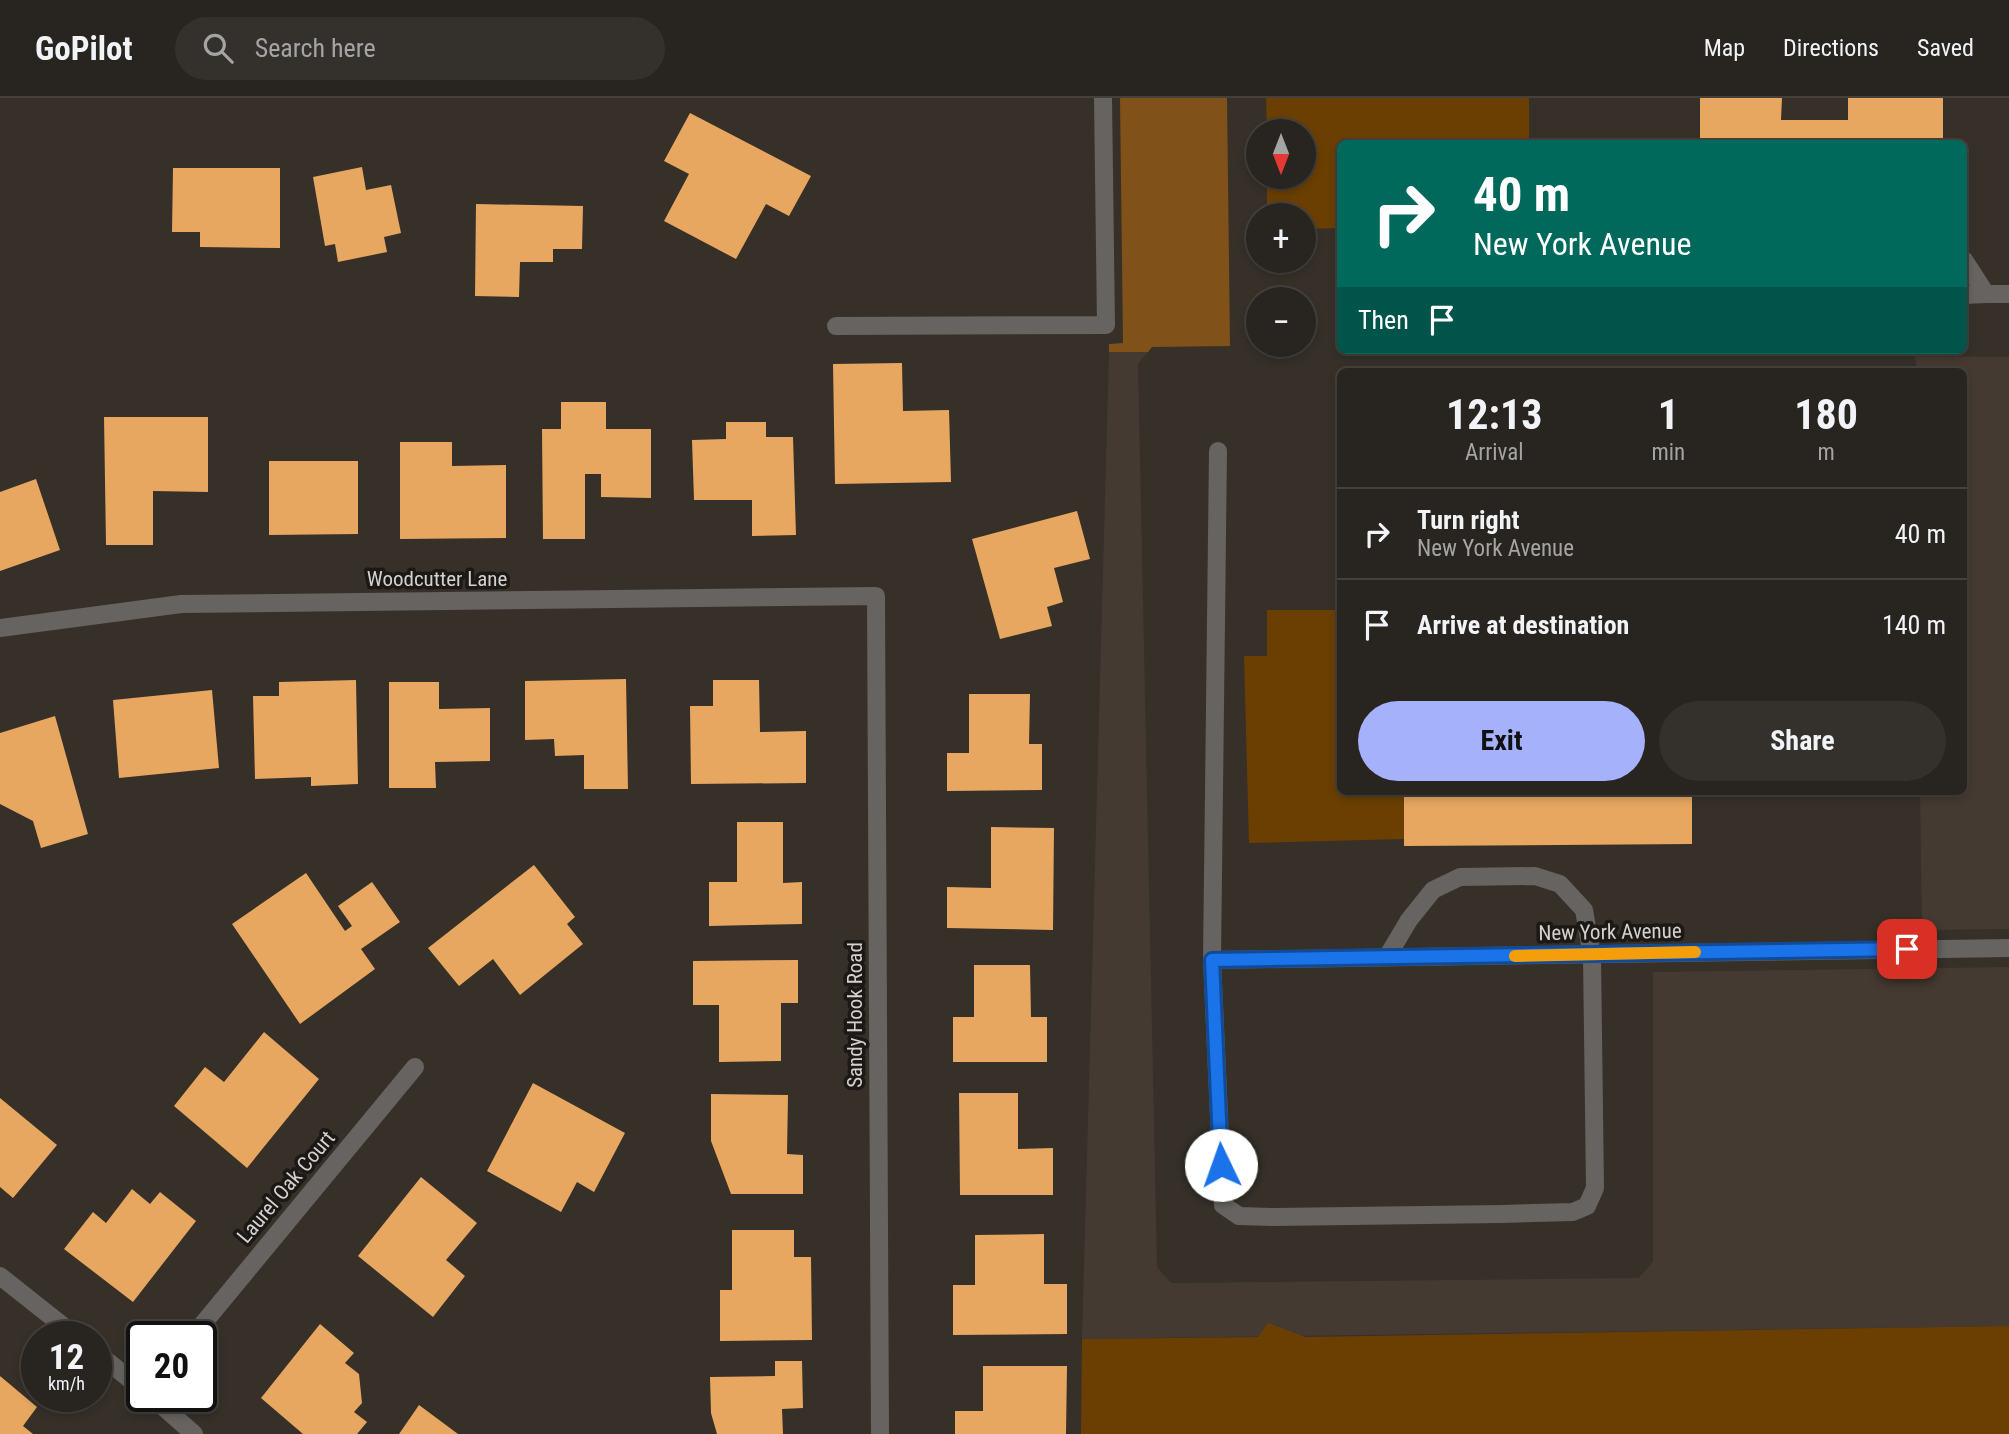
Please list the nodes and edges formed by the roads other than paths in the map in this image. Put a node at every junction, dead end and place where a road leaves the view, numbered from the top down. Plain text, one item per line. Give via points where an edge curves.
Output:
1 (1103, 98) edge
2 (1967, 265) edge
3 (2009, 294) edge
4 (1967, 295) edge
5 (1986, 295) junction
6 (836, 326) dead end
7 (1218, 451) dead end
8 (876, 596) joint
9 (0, 628) edge
10 (2009, 948) edge
11 (1592, 956) junction
12 (1387, 957) junction
13 (1212, 960) junction
14 (415, 1067) dead end
15 (0, 1276) edge
16 (57, 1321) edge
17 (205, 1321) edge
18 (112, 1365) edge
19 (126, 1375) edge
20 (169, 1412) edge
21 (194, 1434) edge
22 (880, 1434) edge

1 - 6 street via 1106,324
2 - 5 street
3 - 5 street
4 - 5 street
7 - 13 street
8 - 9 street, Woodcutter Lane via 181,604
8 - 22 street, Sandy Hook Road
10 - 11 street, New York Avenue
11 - 12 street, New York Avenue
11 - 12 street via 1584,910 1560,884 1535,876 1460,877 1433,890
11 - 13 street via 1595,1188 1587,1206 1573,1212 1501,1214 1239,1216 1223,1205
12 - 13 street, New York Avenue
14 - 17 street, Laurel Oak Court
15 - 16 street
18 - 19 street
20 - 21 street

